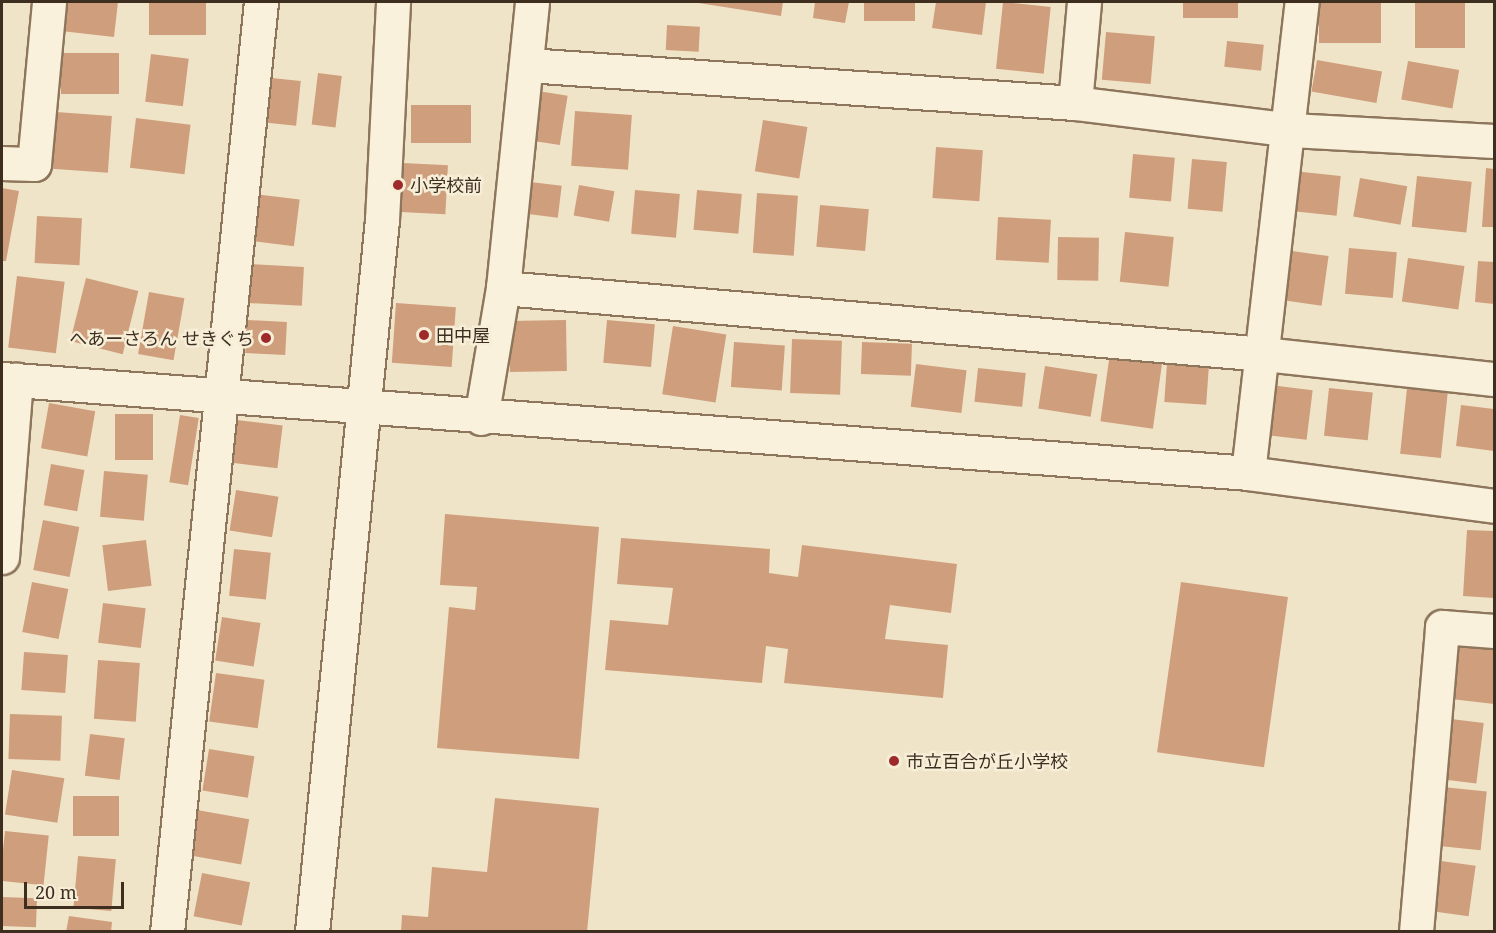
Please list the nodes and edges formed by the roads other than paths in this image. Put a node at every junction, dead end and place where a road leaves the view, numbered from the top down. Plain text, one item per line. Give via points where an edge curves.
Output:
1 (49, 2) edge
2 (261, 2) edge
3 (393, 2) edge
4 (532, 2) edge
5 (1084, 2) edge
6 (1302, 2) edge
7 (527, 65) junction
8 (1075, 103) junction
9 (1291, 129) junction
10 (1494, 141) edge
11 (2, 162) edge
12 (503, 288) junction
13 (1263, 354) junction
14 (9, 379) edge
15 (1494, 379) edge
16 (217, 398) junction
17 (361, 410) junction
18 (481, 418) junction
19 (1248, 473) junction
20 (1494, 506) edge
21 (2, 557) edge
22 (1494, 631) edge
23 (167, 932) edge
24 (312, 932) edge
25 (1416, 932) edge

1 - 11 street via 34,164
2 - 16 street
3 - 17 street via 382,220
4 - 7 street
5 - 8 street
6 - 9 street
7 - 8 street
7 - 12 street
8 - 9 street
9 - 10 street
9 - 13 street
12 - 13 street
12 - 18 street
13 - 15 street
13 - 19 street
14 - 16 street
14 - 21 street
16 - 17 street
16 - 23 street
17 - 18 street
17 - 24 street
18 - 19 street
19 - 20 street
22 - 25 street via 1442,627

